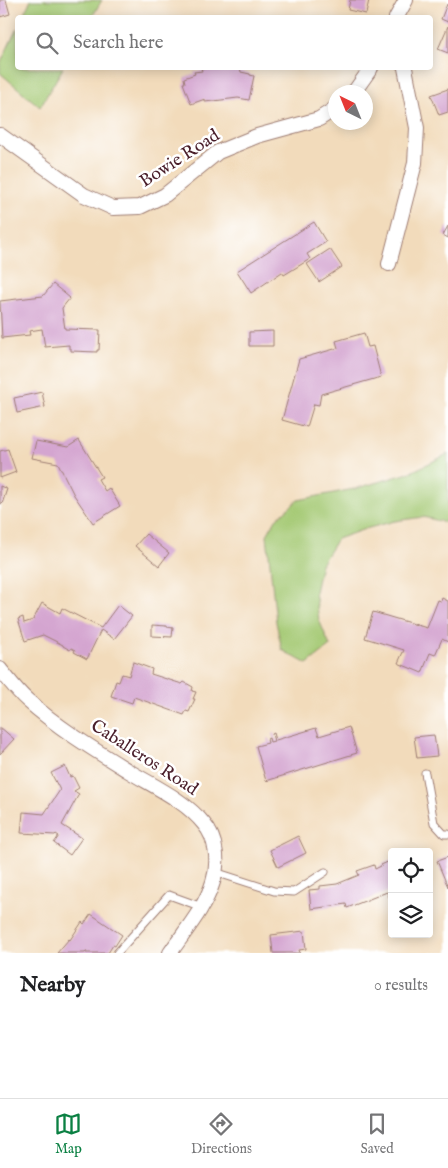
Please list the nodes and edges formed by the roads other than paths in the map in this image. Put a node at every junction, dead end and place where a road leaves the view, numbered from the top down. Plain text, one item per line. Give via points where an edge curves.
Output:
1 (406, 0) edge
2 (398, 15) edge
3 (370, 70) edge
4 (405, 70) edge
5 (359, 85) edge
6 (328, 114) edge
7 (0, 135) edge
8 (389, 264) dead end
9 (0, 669) edge
10 (425, 773) dead end
11 (448, 834) edge
12 (215, 872) junction
13 (325, 872) dead end
14 (202, 906) junction
15 (117, 953) edge
16 (170, 953) edge

1 - 2 street
3 - 5 street
4 - 8 street via 417,128 415,163
6 - 7 street, Bowie Road via 320,119 257,136 218,152 165,195 140,207 114,208 84,195
9 - 12 street, Caballeros Road via 26,699 50,718 194,813 214,840
10 - 11 lane via 434,823
12 - 13 lane via 274,891 294,892
12 - 14 street, Caballeros Road
14 - 15 lane via 169,895
14 - 16 street, Caballeros Road

